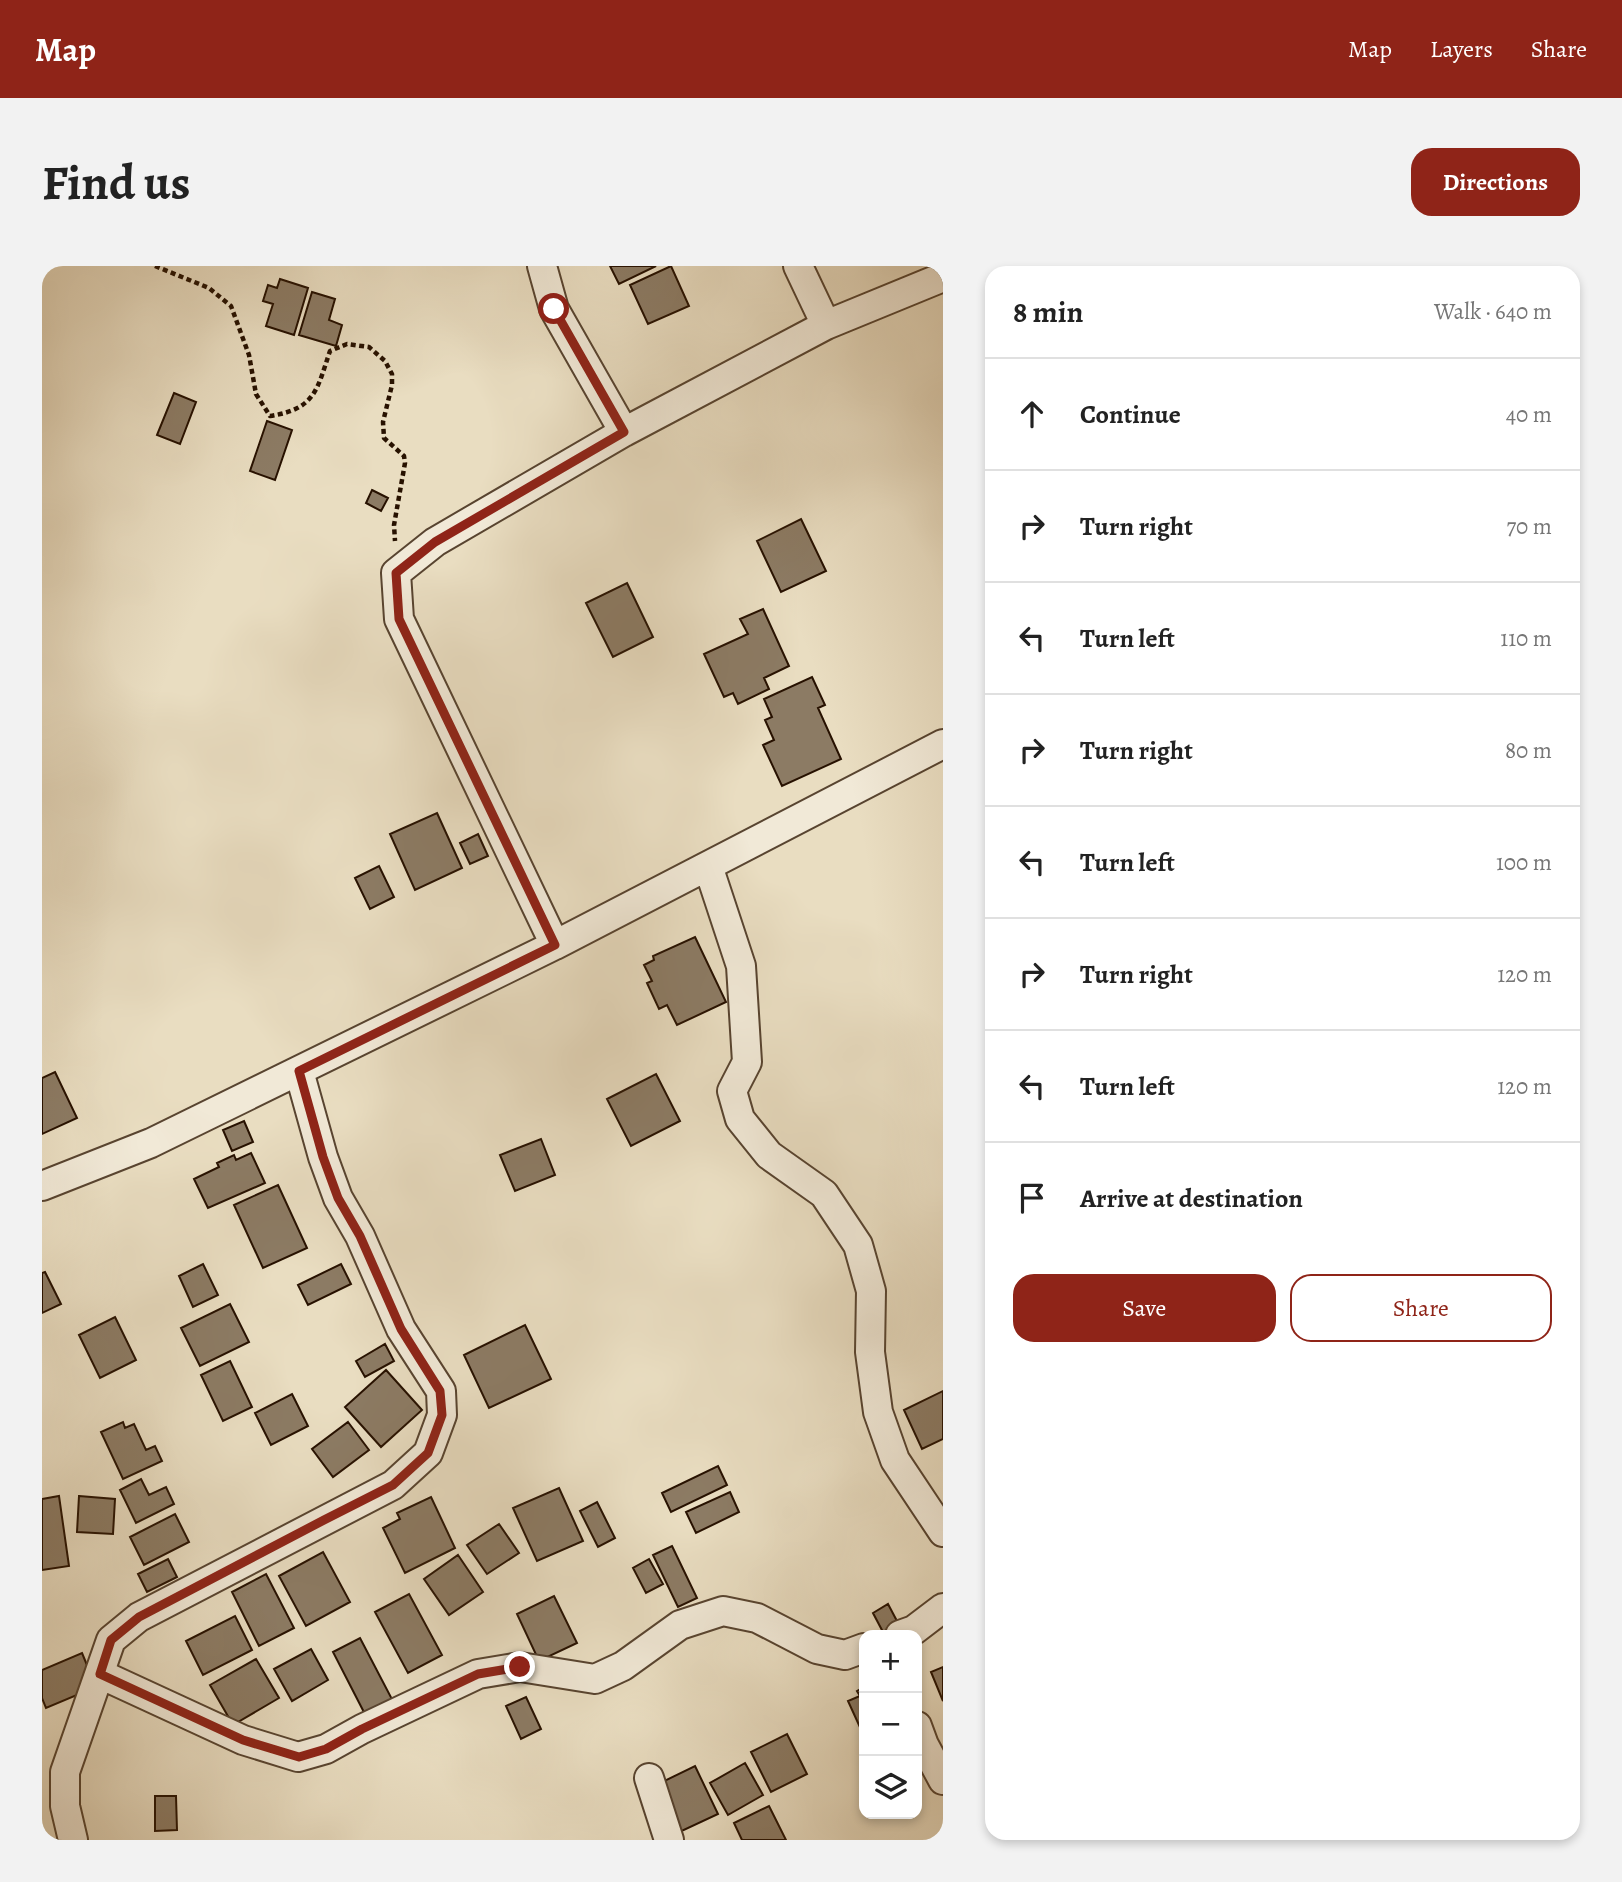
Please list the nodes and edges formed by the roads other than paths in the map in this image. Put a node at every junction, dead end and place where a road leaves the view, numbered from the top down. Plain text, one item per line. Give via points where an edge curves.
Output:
1 (542, 266) edge
2 (798, 266) edge
3 (943, 277) edge
4 (826, 325) junction
5 (624, 432) junction
6 (943, 744) edge
7 (708, 866) junction
8 (555, 945) junction
9 (299, 1071) junction
10 (42, 1186) edge
11 (943, 1532) edge
12 (943, 1608) edge
13 (914, 1630) edge
14 (859, 1650) edge
15 (100, 1674) junction
16 (922, 1740) edge
17 (649, 1779) dead end
18 (943, 1780) edge
19 (73, 1840) edge
20 (669, 1840) edge

1 - 5 street via 554,309
2 - 4 street
3 - 4 street
4 - 5 street
5 - 8 street via 435,542 396,573 399,619
6 - 7 street
7 - 8 street
7 - 11 street via 741,966 747,1062 732,1091 740,1119 769,1155 824,1194 858,1245 871,1291 870,1352 878,1412 895,1460
8 - 9 street
9 - 10 street via 151,1143
9 - 15 street via 338,1198 401,1329 440,1391 442,1415 428,1453 393,1485 139,1617 111,1640
12 - 13 street
14 - 15 street via 845,1655 817,1649 757,1618 723,1611 680,1625 623,1666 596,1679 520,1667 478,1674 326,1749 299,1757 243,1740
15 - 19 street via 65,1772 65,1806
16 - 18 street
17 - 20 street

